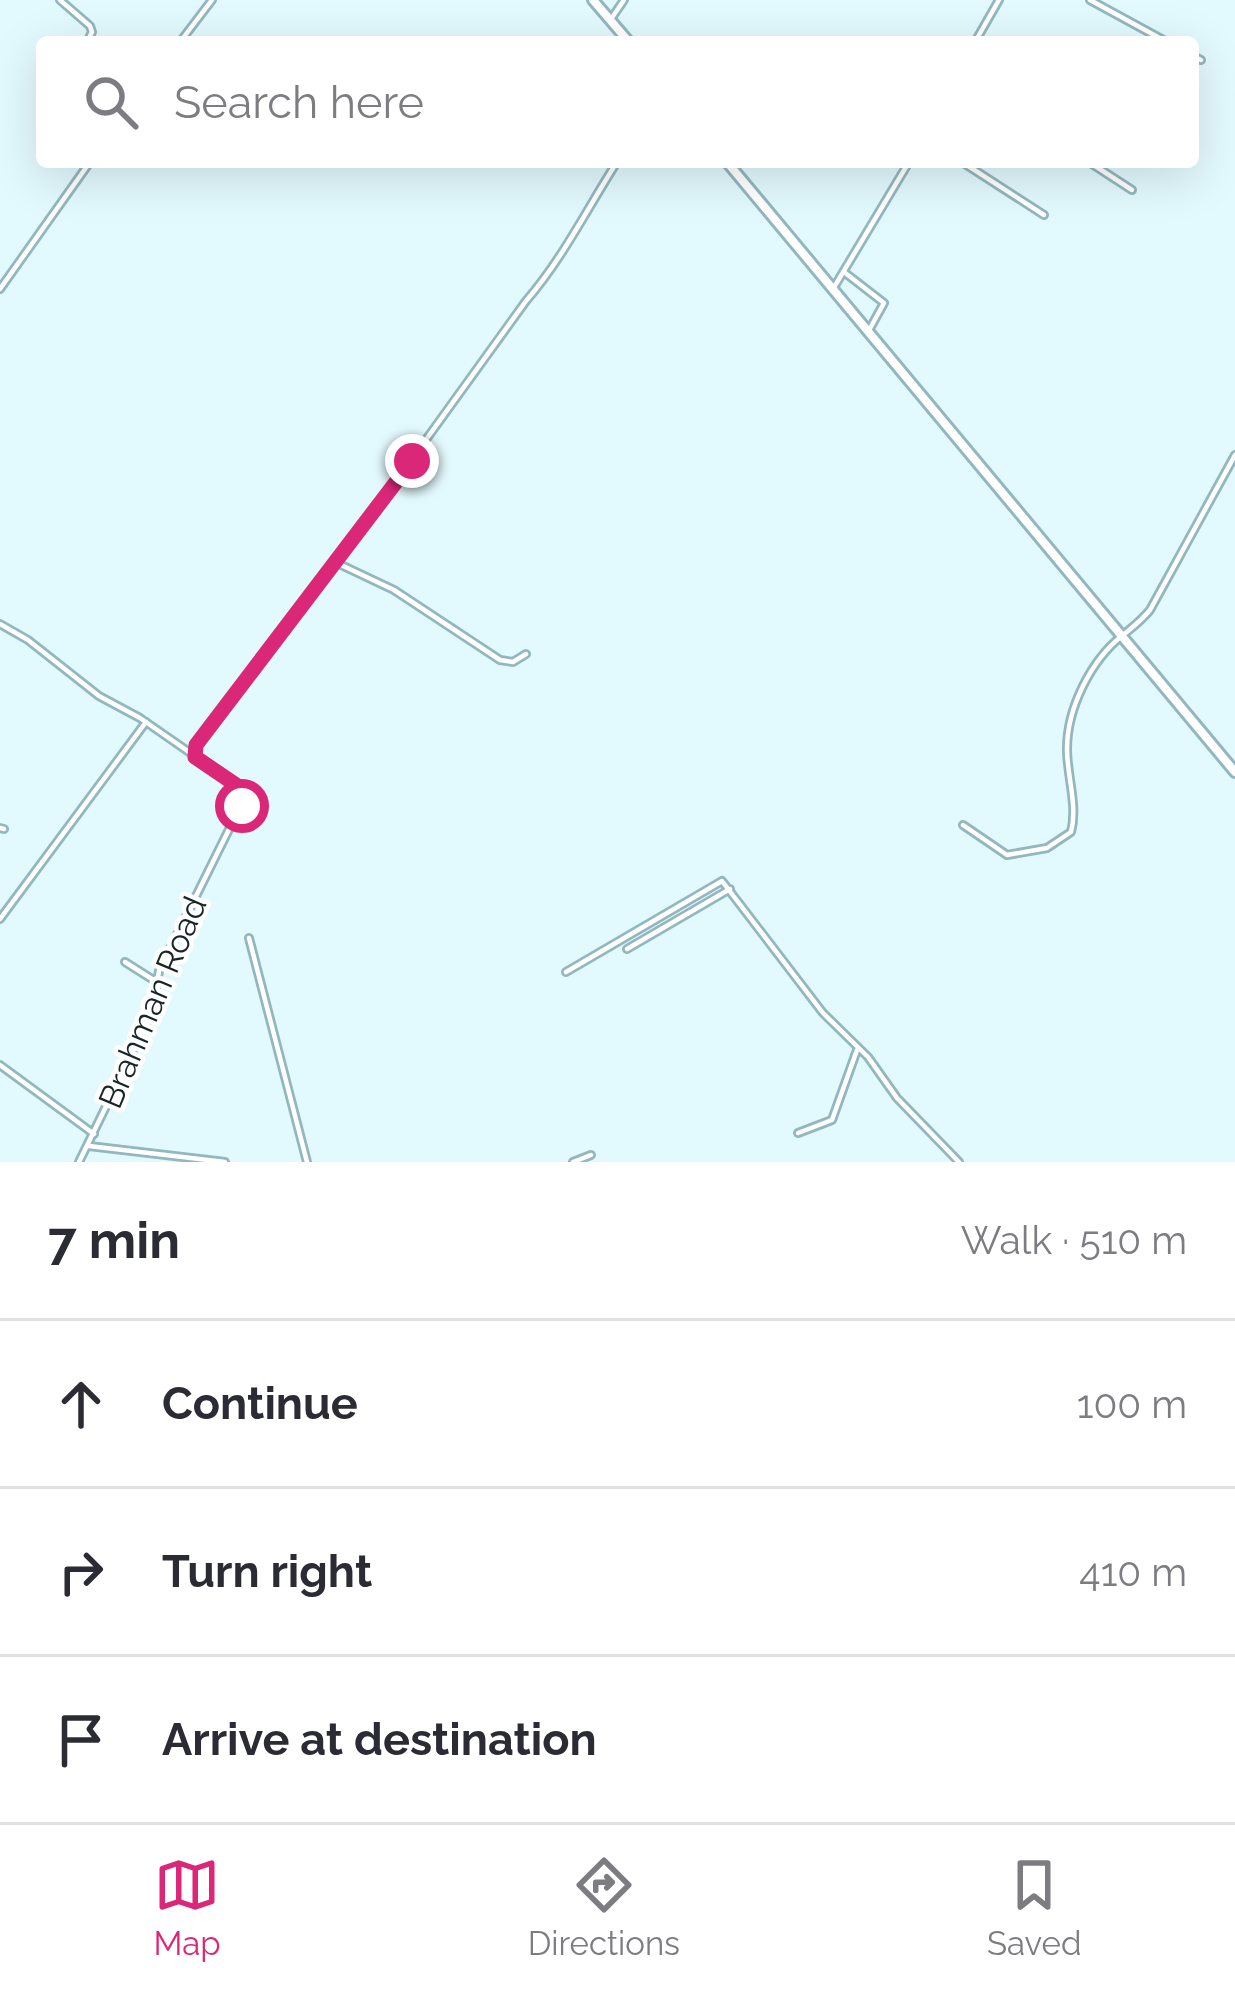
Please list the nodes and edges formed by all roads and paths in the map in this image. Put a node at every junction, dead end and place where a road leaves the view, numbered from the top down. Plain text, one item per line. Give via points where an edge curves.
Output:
1 (60, 0) edge
2 (212, 0) edge
3 (593, 0) edge
4 (624, 0) edge
5 (999, 0) edge
6 (1090, 0) edge
7 (610, 19) junction
8 (90, 36) edge
9 (185, 36) edge
10 (624, 36) edge
11 (979, 36) edge
12 (1156, 36) edge
13 (85, 168) edge
14 (613, 168) edge
15 (732, 168) edge
16 (905, 168) edge
17 (971, 168) edge
18 (1098, 168) edge
19 (1132, 190) dead end
20 (1044, 215) dead end
21 (844, 272) junction
22 (0, 289) edge
23 (833, 289) junction
24 (868, 332) junction
25 (1235, 455) edge
26 (338, 563) junction
27 (0, 624) edge
28 (1121, 636) junction
29 (526, 654) dead end
30 (146, 722) junction
31 (196, 745) junction
32 (183, 748) junction
33 (1235, 756) edge
34 (195, 757) junction
35 (1232, 769) edge
36 (964, 825) dead end
37 (730, 889) junction
38 (0, 919) edge
39 (251, 940) dead end
40 (627, 949) dead end
41 (125, 962) dead end
42 (566, 972) dead end
43 (155, 981) junction
44 (857, 1050) junction
45 (0, 1065) edge
46 (799, 1133) dead end
47 (94, 1135) junction
48 (89, 1146) junction
49 (591, 1155) dead end
50 (79, 1162) edge
51 (225, 1162) edge
52 (307, 1162) edge
53 (573, 1162) edge
54 (959, 1162) edge

1 - 8 street via 90,26
2 - 9 street
3 - 7 street
4 - 7 street
5 - 11 street
6 - 12 street
7 - 10 street
13 - 22 street
14 - 26 street via 554,268
15 - 23 street
16 - 21 street
17 - 20 street
18 - 19 street
21 - 23 street
21 - 24 street via 884,303
23 - 24 street
24 - 28 street
25 - 28 street via 1150,610
26 - 29 street via 500,660
26 - 31 street
27 - 30 street
28 - 35 street
28 - 36 street via 1085,682 1068,727 1071,832 1047,848 1007,855
30 - 32 street
30 - 38 street
31 - 32 street
31 - 34 street
32 - 34 street
33 - 35 street
34 - 43 street, Brahman Road via 245,791 244,802
37 - 40 street
37 - 42 street via 719,881
37 - 44 street
39 - 52 street
41 - 43 street
43 - 47 street, Brahman Road via 152,1012
44 - 46 street via 832,1120
44 - 54 street
45 - 47 street
47 - 48 street, Brahman Road
48 - 50 street, Brahman Road
48 - 51 street
49 - 53 street

